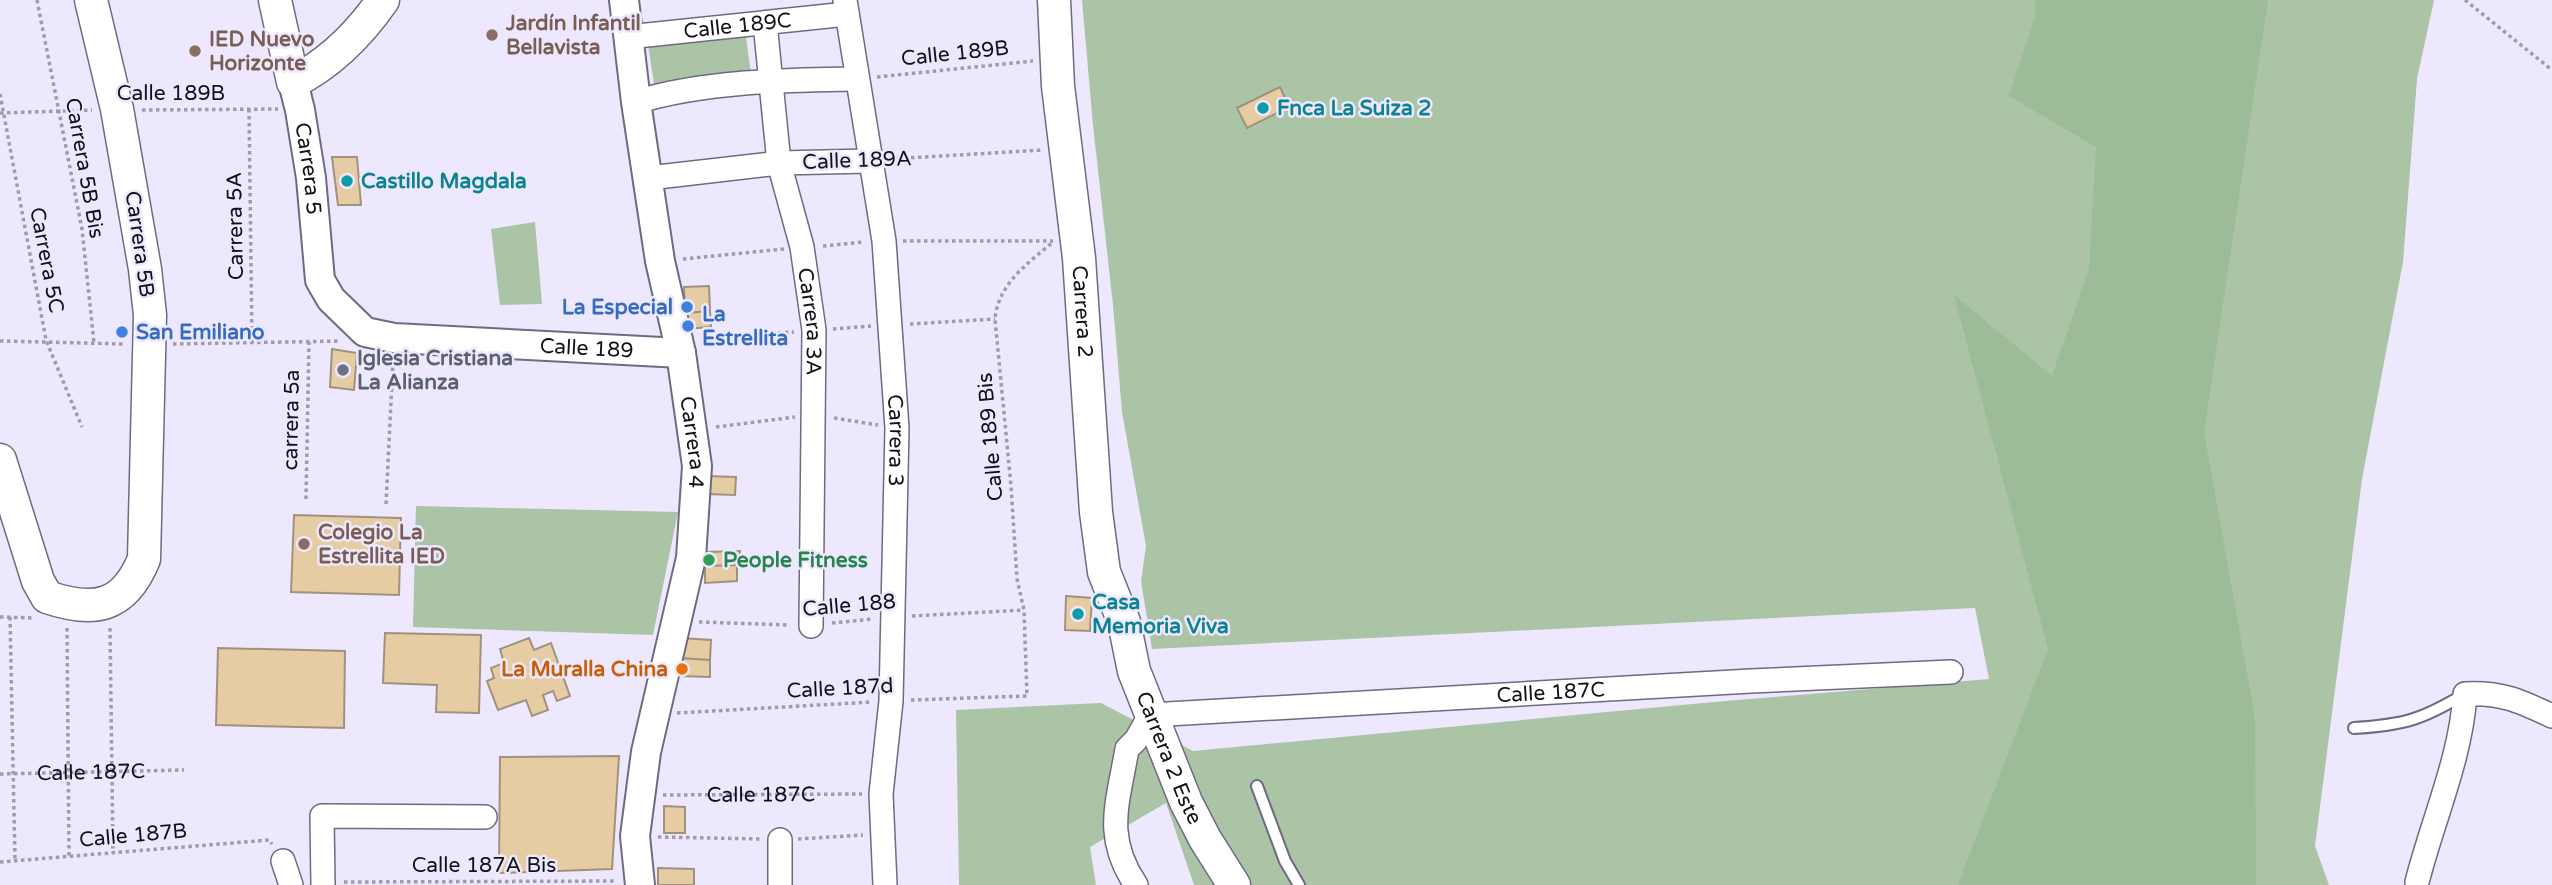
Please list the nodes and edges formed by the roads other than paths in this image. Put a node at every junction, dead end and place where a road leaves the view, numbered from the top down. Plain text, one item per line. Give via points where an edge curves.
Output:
1 (91, 0) edge
2 (275, 0) edge
3 (290, 0) edge
4 (383, 0) edge
5 (624, 0) edge
6 (1054, 0) edge
7 (846, 7) edge
8 (765, 23) junction
9 (628, 37) junction
10 (283, 39) junction
11 (858, 79) junction
12 (771, 80) junction
13 (296, 96) junction
14 (636, 102) junction
15 (870, 161) junction
16 (779, 163) junction
17 (649, 178) junction
18 (361, 327) joint
19 (681, 352) junction
20 (1, 460) edge
21 (1124, 622) joint
22 (811, 626) road end
23 (1951, 672) dead end
24 (2465, 694) junction
25 (1150, 715) junction
26 (2552, 716) edge
27 (2354, 728) dead end
28 (1257, 786) dead end
29 (485, 817) dead end
30 (780, 840) dead end
31 (284, 860) dead end
32 (2417, 882) dead end
33 (330, 883) edge
34 (640, 883) edge
35 (291, 885) edge
36 (780, 885) edge
37 (885, 885) edge
38 (1136, 885) edge
39 (1234, 885) edge
40 (1299, 885) edge

1 - 20 main road, Carrera 5B via 117,109 145,269 149,345 144,559 126,591 94,606 47,597
2 - 10 main road, Carrera 5
3 - 10 street via 290,21
4 - 13 main road
5 - 9 street, Carrera 4
6 - 21 main road, Carrera 2 via 1096,512 1104,572
7 - 8 street, Calle 189C
7 - 11 street, Carrera 3
8 - 9 street, Calle 189C
8 - 12 street, Carrera 3A
9 - 14 street, Carrera 4
10 - 13 main road, Carrera 5
11 - 12 street
11 - 15 street, Carrera 3
12 - 14 street
12 - 16 street, Carrera 3A
13 - 18 street, Carrera 5 via 311,178 320,279 331,299
14 - 17 street, Carrera 4
15 - 16 street, Calle 189A
15 - 37 street, Carrera 3 via 884,241 897,428 891,701 881,794
16 - 17 street, Calle 189A
16 - 22 street, Carrera 3A via 802,247 814,330
17 - 19 street, Carrera 4 via 660,261
18 - 19 street, Calle 189 via 394,338
19 - 34 street, Carrera 4 via 697,466 691,558 646,752 635,836
21 - 25 main road, Carrera 2 Este via 1134,671
23 - 25 street, Calle 187C
24 - 26 street via 2511,697
24 - 27 lane via 2428,715 2392,726
24 - 32 street via 2452,767
25 - 38 street via 1127,749 1114,828 1119,854
25 - 39 main road, Carrera 2 Este via 1186,802
28 - 40 lane via 1285,861
29 - 33 street via 322,816
30 - 36 street
31 - 35 street

